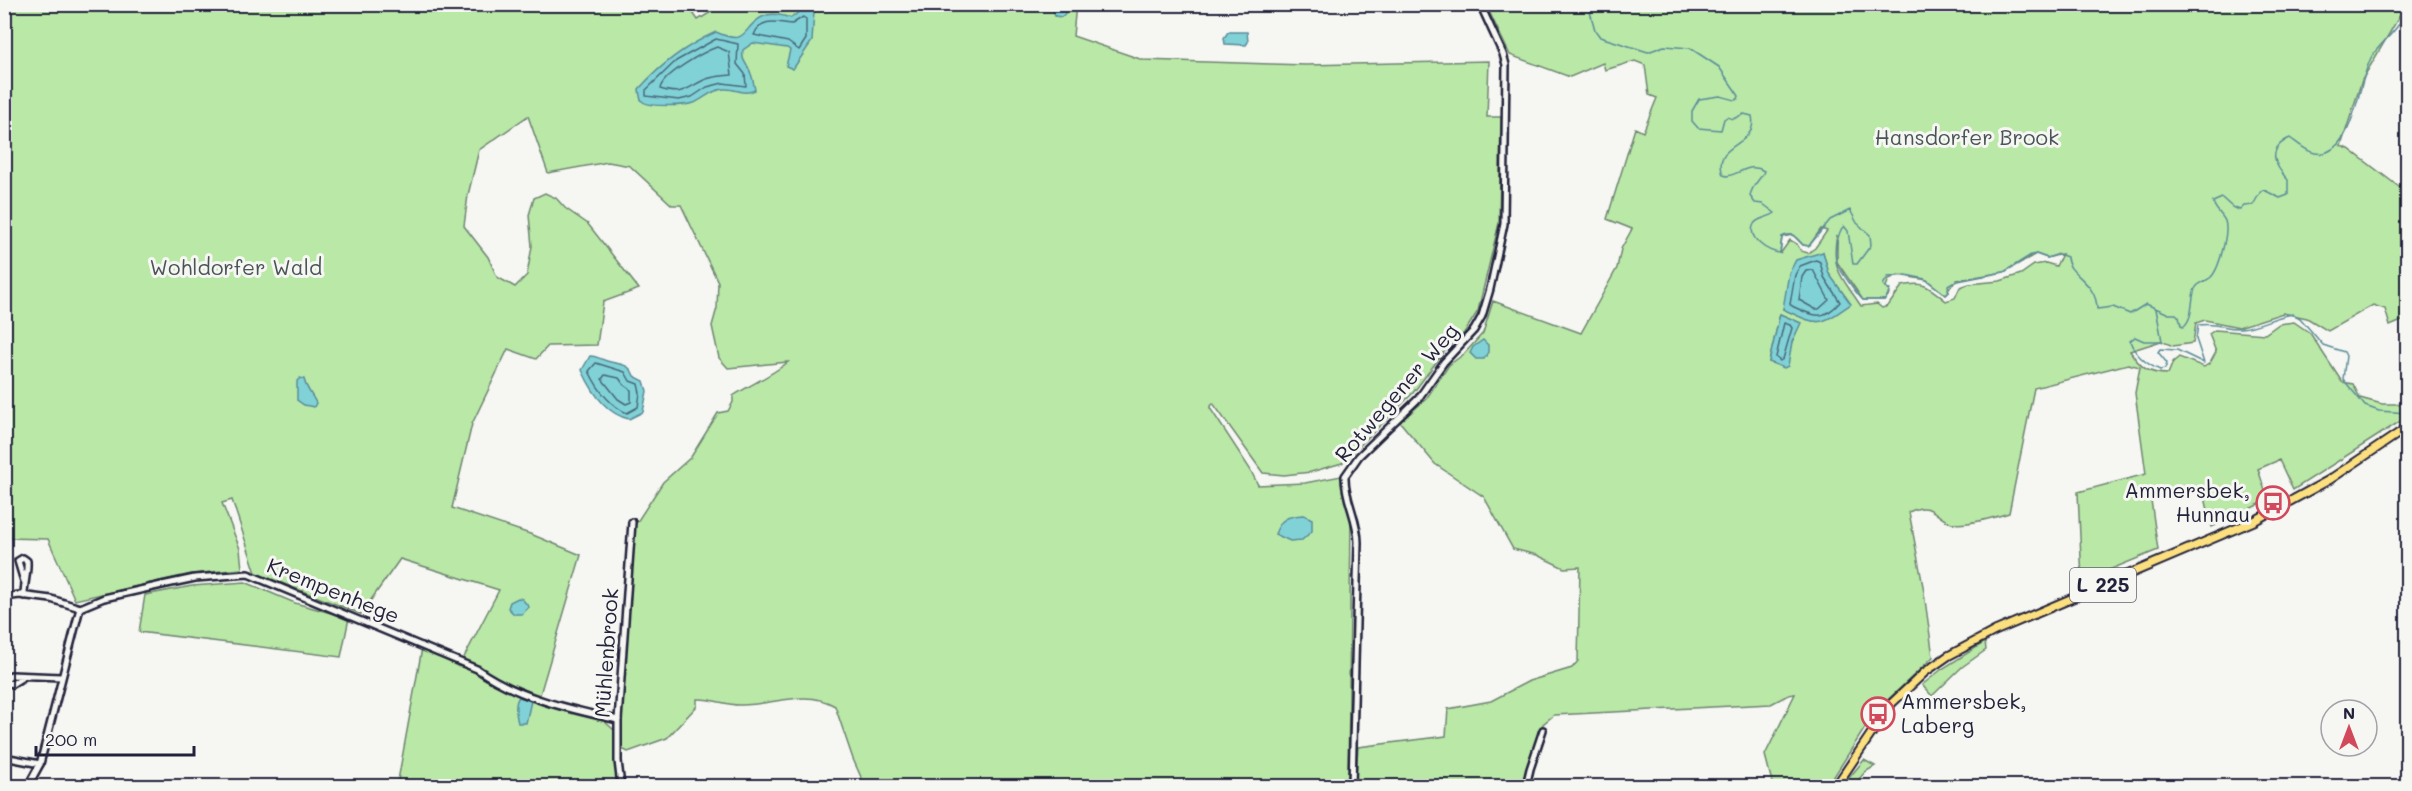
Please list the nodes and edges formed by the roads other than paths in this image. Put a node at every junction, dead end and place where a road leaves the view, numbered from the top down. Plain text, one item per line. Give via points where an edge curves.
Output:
1 (1480, 4) edge
2 (2408, 427) edge
3 (632, 522) dead end
4 (24, 581) dead end
5 (24, 596) junction
6 (4, 597) edge
7 (80, 608) junction
8 (23, 677) dead end
9 (61, 677) junction
10 (618, 720) junction
11 (1543, 730) dead end
12 (4, 757) edge
13 (40, 764) junction
14 (28, 786) edge
15 (621, 786) edge
16 (1352, 786) edge
17 (1527, 786) edge
18 (1836, 786) edge

1 - 16 street, Rotwegener Weg via 1505,60 1504,224 1485,307 1474,330 1444,362 1418,399 1352,464 1345,476 1358,533
2 - 18 main road, L 225 via 2329,480 2254,521 1992,633 1948,656 1892,704
3 - 10 street, Mühlenbrook
4 - 5 street
5 - 6 street
5 - 7 street
7 - 9 street
7 - 10 street, Krempenhege via 104,598 195,578 248,574 477,669 518,693
8 - 9 street
9 - 13 street
10 - 15 street, Mühlenbrook
11 - 17 street
12 - 13 street
13 - 14 street

